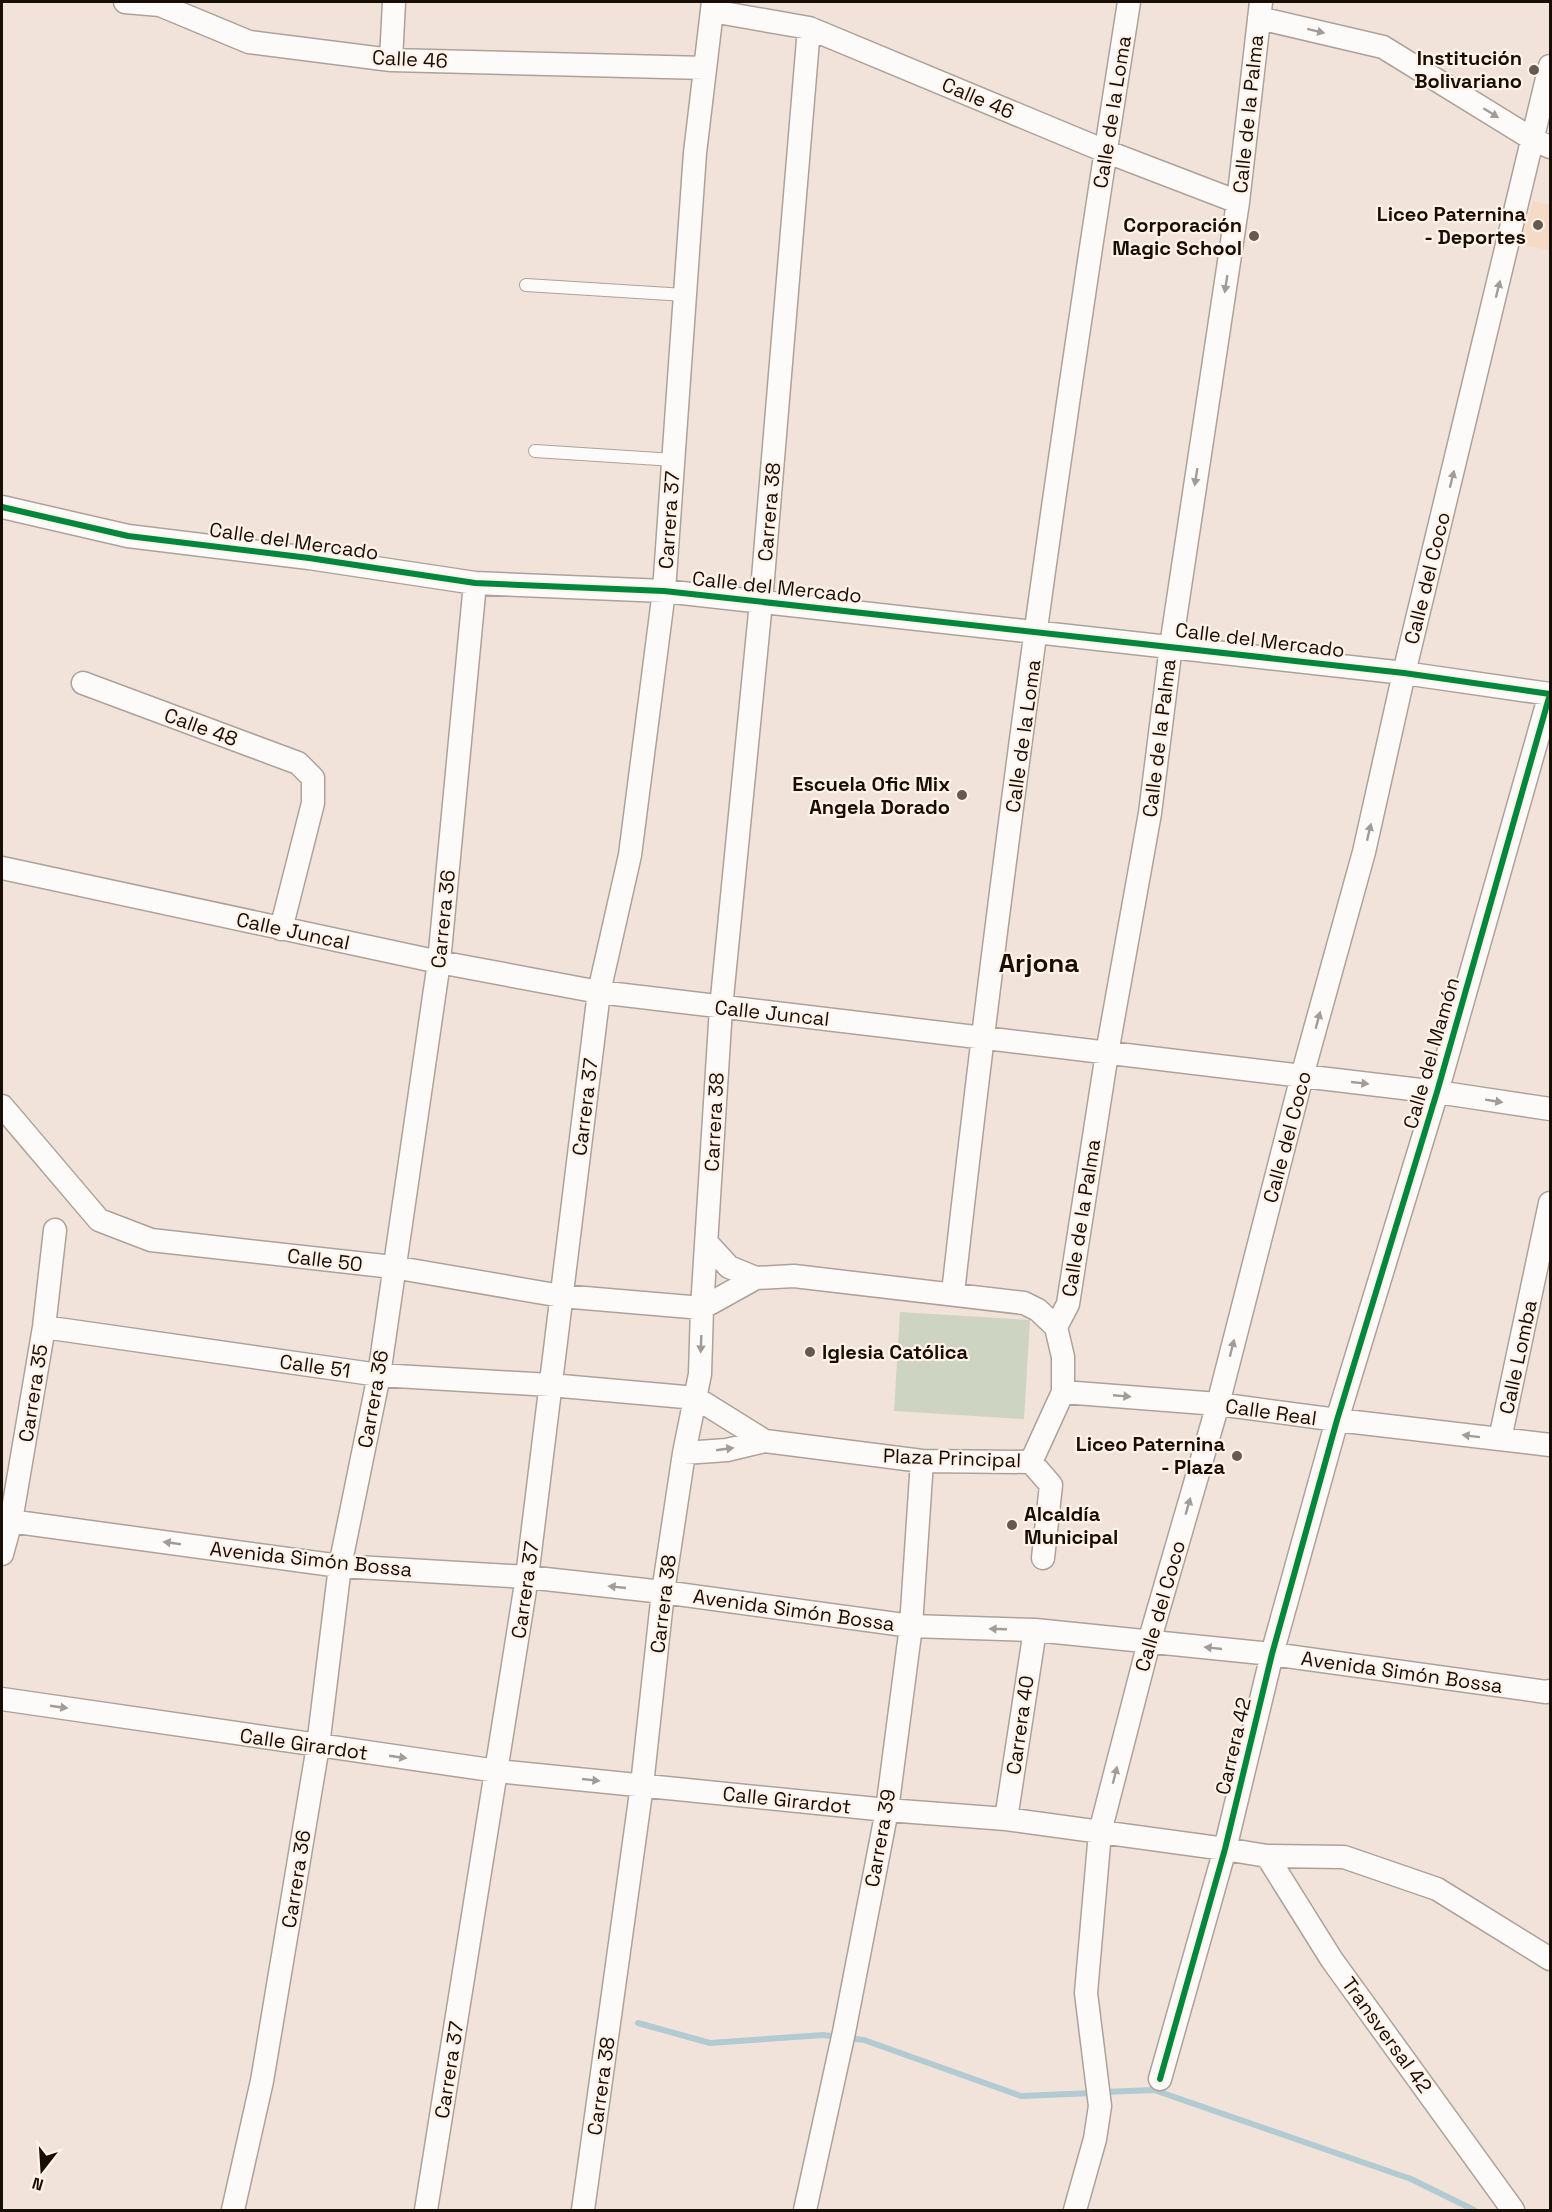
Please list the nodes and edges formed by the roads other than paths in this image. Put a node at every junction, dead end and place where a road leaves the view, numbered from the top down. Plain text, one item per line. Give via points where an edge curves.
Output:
1 (124, 2) edge
2 (394, 2) edge
3 (1129, 2) edge
4 (713, 6) edge
5 (1260, 10) edge
6 (809, 28) junction
7 (392, 60) junction
8 (1551, 66) edge
9 (705, 68) junction
10 (1542, 143) edge
11 (1105, 151) junction
12 (1239, 202) junction
13 (526, 285) dead end
14 (685, 295) junction
15 (534, 451) dead end
16 (674, 460) junction
17 (2, 507) edge
18 (475, 583) junction
19 (664, 591) junction
20 (761, 602) junction
21 (1037, 631) junction
22 (1171, 646) junction
23 (1404, 673) junction
24 (83, 683) dead end
25 (1551, 694) edge
26 (2, 867) edge
27 (281, 929) junction
28 (439, 962) junction
29 (599, 993) junction
30 (721, 1008) junction
31 (982, 1036) junction
32 (1107, 1053) junction
33 (1302, 1077) junction
34 (1437, 1092) junction
35 (2, 1106) edge
36 (1551, 1109) edge
37 (1551, 1203) edge
38 (55, 1230) dead end
39 (707, 1243) junction
40 (393, 1267) junction
41 (756, 1278) junction
42 (953, 1293) junction
43 (561, 1296) junction
44 (702, 1308) junction
45 (44, 1327) junction
46 (1056, 1327) junction
47 (379, 1375) junction
48 (550, 1385) junction
49 (1064, 1392) junction
50 (696, 1398) junction
51 (1218, 1404) junction
52 (1337, 1420) junction
53 (1500, 1440) junction
54 (765, 1441) junction
55 (1551, 1445) edge
56 (684, 1453) junction
57 (922, 1461) junction
58 (1031, 1462) junction
59 (6, 1520) edge
60 (2, 1554) edge
61 (1043, 1558) dead end
62 (340, 1566) junction
63 (527, 1578) junction
64 (663, 1592) junction
65 (911, 1626) junction
66 (1035, 1630) junction
67 (1149, 1642) junction
68 (1272, 1654) junction
69 (1549, 1693) edge
70 (2, 1699) edge
71 (318, 1746) junction
72 (497, 1771) junction
73 (642, 1785) junction
74 (887, 1810) junction
75 (1006, 1819) junction
76 (1100, 1832) junction
77 (1225, 1849) junction
78 (1266, 1856) junction
79 (1551, 1959) edge
80 (1160, 2079) dead end
81 (233, 2211) edge
82 (426, 2211) edge
83 (583, 2211) edge
84 (805, 2211) edge
85 (1075, 2211) edge
86 (1513, 2211) edge

1 - 7 street, Calle 46 via 160,5 249,42
2 - 7 street
3 - 11 street, Calle de la Loma
4 - 6 street, Calle 46
4 - 9 street, Carrera 37
5 -> 10 street via 1383,47
5 - 12 street, Calle de la Palma
6 - 11 street, Calle 46
6 - 20 street, Carrera 38
7 - 9 street, Calle 46
8 - 10 street, Calle del Coco
9 - 14 street, Carrera 37
23 -> 10 street, Calle del Coco
11 - 12 street, Calle 46
11 - 21 street, Calle de la Loma
12 -> 22 street, Calle de la Palma
13 - 14 lane
14 - 16 street, Carrera 37
15 - 16 lane
16 - 19 street, Carrera 37
17 - 18 street, Calle del Mercado via 128,536
18 - 19 street, Calle del Mercado
18 - 28 street, Carrera 36
19 - 20 street, Calle del Mercado
19 - 29 street, Carrera 37 via 630,855
20 - 21 street, Calle del Mercado
20 - 30 street, Carrera 38
21 - 22 street, Calle del Mercado
21 - 31 street, Calle de la Loma
22 - 23 street, Calle del Mercado
22 - 32 street, Calle de la Palma via 1150,813
23 - 25 street, Calle del Mercado
33 -> 23 street, Calle del Coco via 1364,852
24 - 27 street, Calle 48 via 298,763 313,778 313,803
25 - 34 street, Calle del Mamón
26 - 27 street, Calle Juncal
27 - 28 street, Calle Juncal
28 - 29 street, Calle Juncal
28 - 40 street, Carrera 36
29 - 30 street, Calle Juncal
29 - 43 street, Carrera 37
30 - 31 street, Calle Juncal
30 - 39 street, Carrera 38
31 - 32 street, Calle Juncal
31 - 42 street, Calle de la Loma
32 - 33 street, Calle Juncal
32 - 46 street, Calle de la Palma via 1068,1304
33 -> 34 street, Calle Juncal
51 -> 33 street, Calle del Coco
34 -> 36 street, Calle Juncal
34 - 52 street, Calle del Mamón
35 - 40 street, Calle 50 via 99,1220 151,1240
37 - 53 street, Calle Lomba
38 - 45 street, Carrera 35
39 - 41 street via 729,1267
39 - 44 street, Carrera 38
40 - 43 street, Calle 50
40 - 47 street, Carrera 36
41 - 42 street via 794,1276
41 - 44 street
42 - 46 street via 1024,1303
43 - 44 street, Calle 50
43 - 48 street, Carrera 37
44 -> 50 street, Carrera 38
45 - 47 street, Calle 51
45 - 59 street, Carrera 35
46 - 49 street, Plaza Principal via 1063,1356
47 - 48 street, Calle 51
47 - 62 street, Carrera 36
48 - 50 street, Calle 51
48 - 63 street, Carrera 37
49 -> 51 street, Calle Real
49 - 58 street, Plaza Principal
50 - 54 street, Plaza Principal
50 - 56 street, Carrera 38
51 - 52 street, Calle Real
67 -> 51 street, Calle del Coco
53 -> 52 street, Calle Real
52 - 68 street, Carrera 42
53 - 55 street, Calle Real
56 -> 54 street via 727,1450
54 - 57 street, Plaza Principal
56 - 64 street, Carrera 38
57 - 58 street, Plaza Principal
57 - 65 street, Carrera 39
58 - 61 street via 1051,1485
59 - 60 street, Carrera 35
62 -> 59 street, Avenida Simón Bossa
62 - 63 street, Avenida Simón Bossa
62 - 71 street, Carrera 36
64 -> 63 street, Avenida Simón Bossa
63 - 72 street, Carrera 37
64 - 65 street, Avenida Simón Bossa
64 - 73 street, Carrera 38
66 -> 65 street, Avenida Simón Bossa
65 - 74 street, Carrera 39
66 - 67 street, Avenida Simón Bossa
66 - 75 street, Carrera 40
68 -> 67 street, Avenida Simón Bossa
76 -> 67 street, Calle del Coco
68 - 69 street, Avenida Simón Bossa
68 - 77 street, Carrera 42
70 -> 71 street, Calle Girardot
71 -> 72 street, Calle Girardot
71 - 81 street, Carrera 36 via 262,2081
72 -> 73 street, Calle Girardot
72 - 82 street, Carrera 37
73 - 74 street, Calle Girardot
73 - 83 street, Carrera 38
74 - 75 street, Calle Girardot
74 - 84 street, Carrera 39
75 - 76 street, Calle Girardot
76 - 77 street, Calle Girardot
76 - 85 street, Calle del Coco via 1086,1993 1099,2093 1095,2139
77 - 78 street, Calle Girardot
77 - 80 street, Carrera 42
78 - 79 street, Calle Girardot via 1344,1857 1437,1889
78 - 86 street, Transversal 42 via 1332,1960

